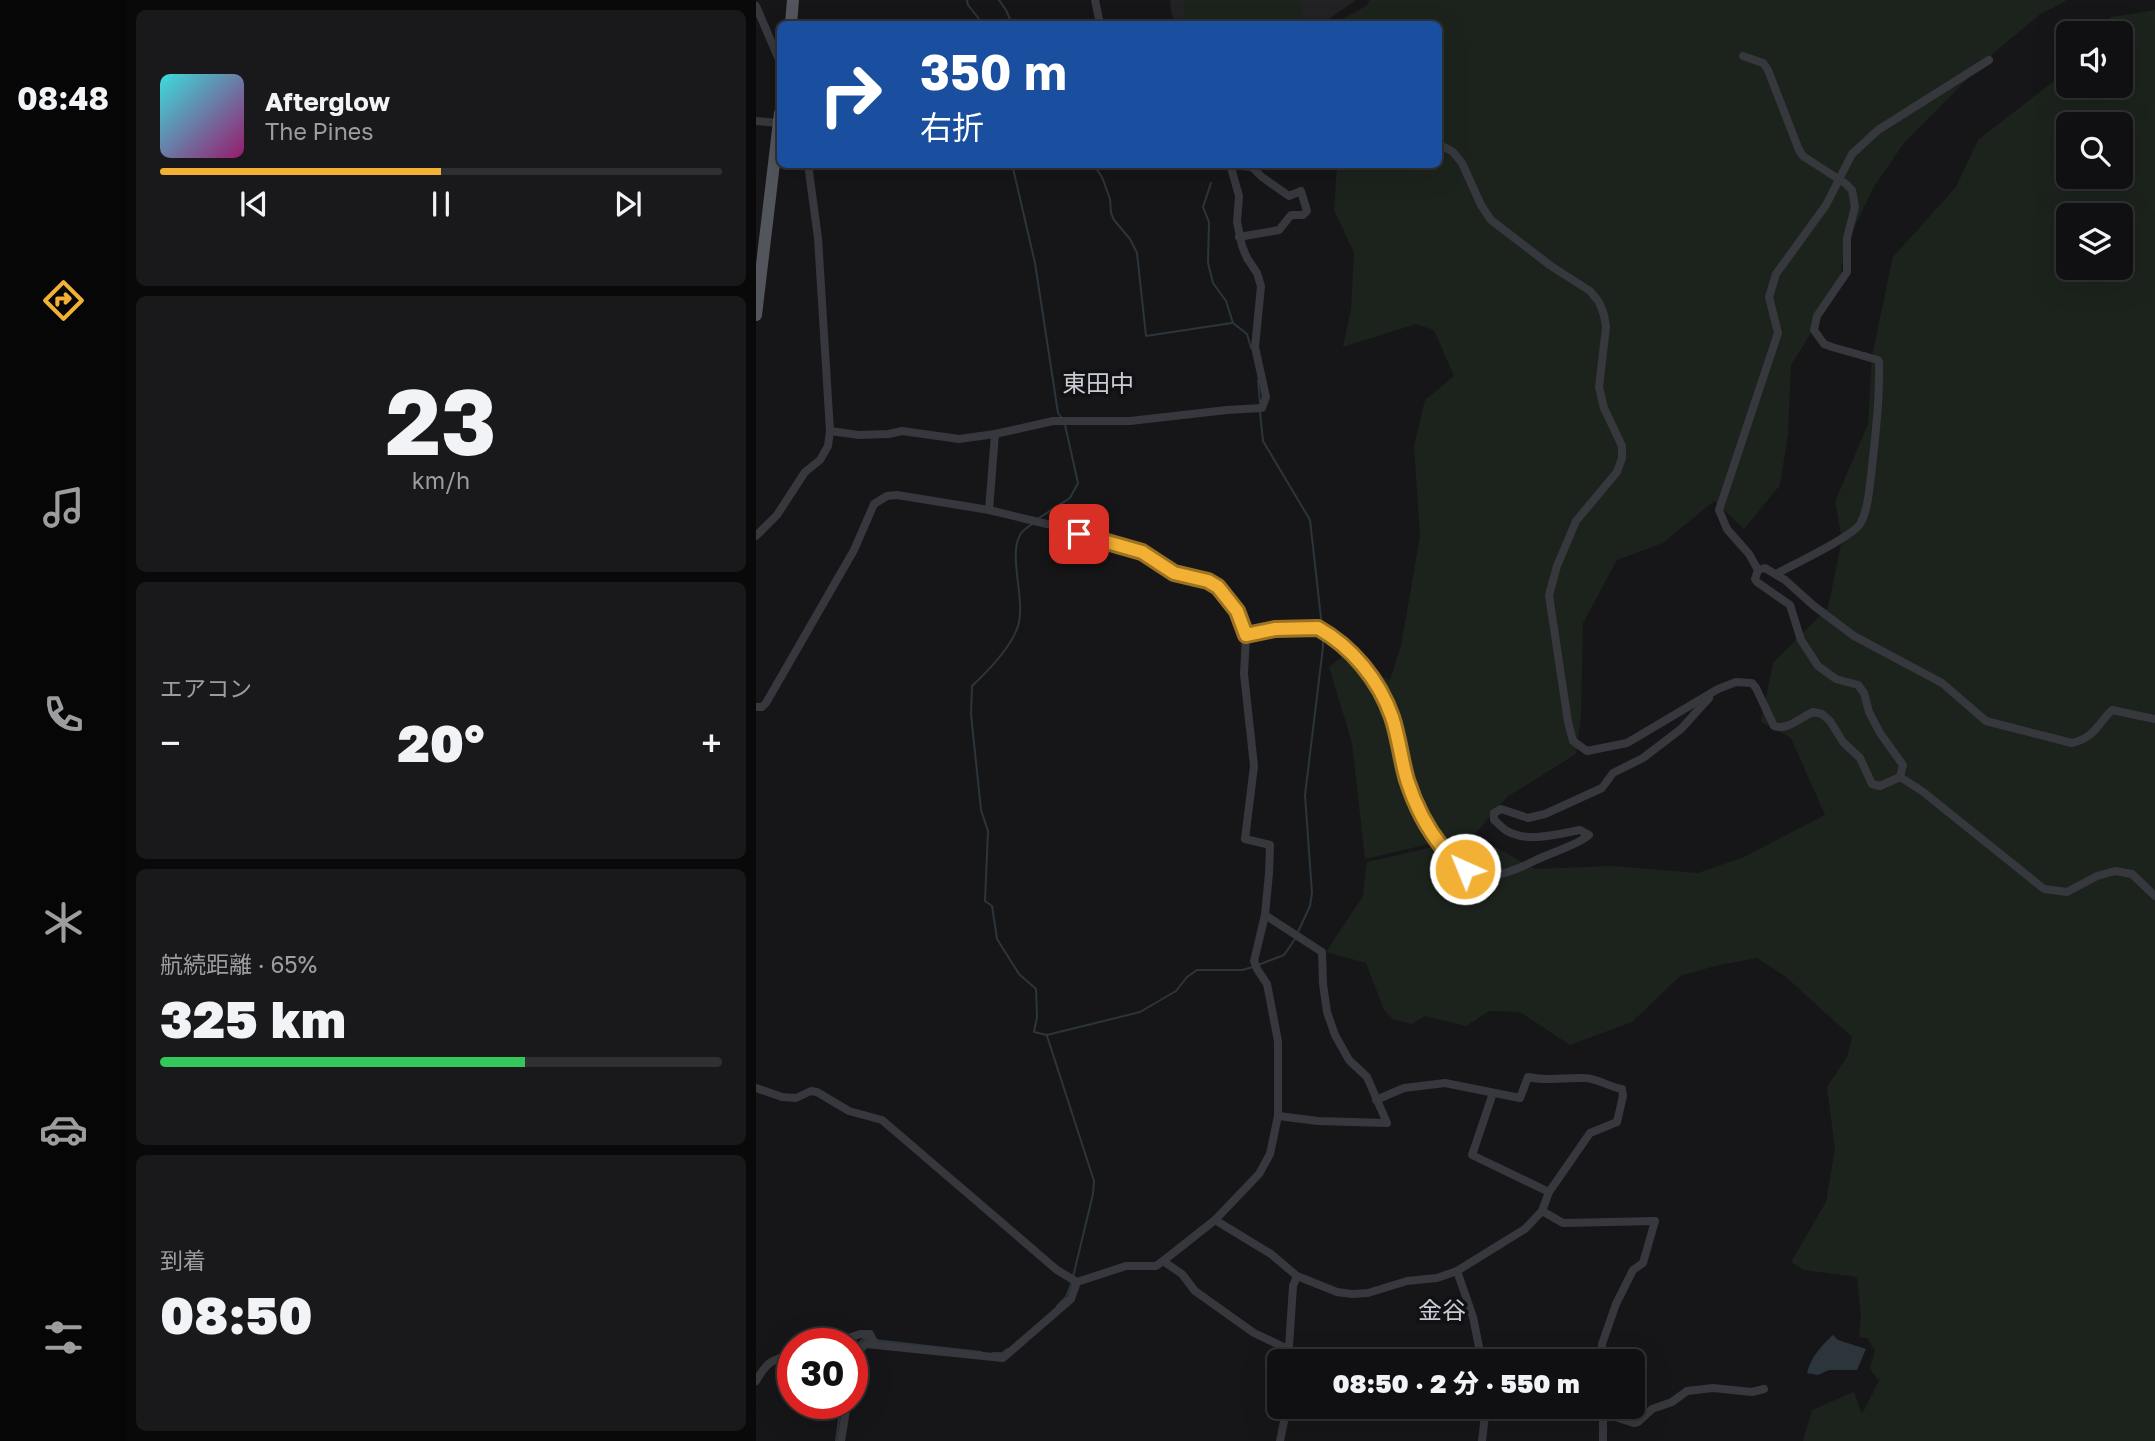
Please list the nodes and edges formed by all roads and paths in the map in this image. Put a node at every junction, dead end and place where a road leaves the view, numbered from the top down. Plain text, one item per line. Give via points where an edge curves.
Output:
1 (793, 0) edge
2 (1095, 0) edge
3 (756, 6) edge
4 (790, 21) edge
5 (1099, 21) edge
6 (777, 55) edge
7 (1743, 56) dead end
8 (1989, 60) dead end
9 (777, 118) edge
10 (756, 121) edge
11 (777, 143) edge
12 (1442, 146) edge
13 (809, 168) edge
14 (1231, 168) edge
15 (1253, 168) edge
16 (1839, 179) junction
17 (1239, 237) junction
18 (756, 315) edge
19 (830, 431) junction
20 (995, 434) junction
21 (989, 510) junction
22 (757, 534) edge
23 (1758, 570) junction
24 (1776, 573) junction
25 (1246, 635) junction
26 (1718, 689) junction
27 (756, 707) edge
28 (2155, 719) edge
29 (1900, 777) junction
30 (2155, 896) edge
31 (1265, 915) junction
32 (756, 1088) edge
33 (1493, 1093) junction
34 (1376, 1100) junction
35 (1278, 1116) junction
36 (1549, 1192) junction
37 (1542, 1211) junction
38 (1215, 1220) junction
39 (1163, 1262) junction
40 (1457, 1271) junction
41 (1297, 1276) junction
42 (1077, 1282) junction
43 (868, 1334) edge
44 (868, 1343) edge
45 (875, 1344) junction
46 (1288, 1349) joint
47 (1479, 1349) edge
48 (1602, 1349) edge
49 (777, 1358) edge
50 (756, 1381) edge
51 (1764, 1389) dead end
52 (1645, 1415) edge
53 (845, 1419) edge
54 (1285, 1419) edge
55 (1485, 1419) edge
56 (1605, 1419) edge
57 (1625, 1419) edge
58 (1640, 1419) edge
59 (841, 1441) edge
60 (1280, 1441) edge
61 (1482, 1441) edge
62 (1603, 1441) edge

1 - 4 main road
2 - 5 street
3 - 6 street
7 - 16 street via 1763,63 1768,70 1803,156
8 - 16 street via 1878,130 1852,154
9 - 10 street
11 - 18 main road
12 - 26 street via 1462,163 1491,220 1590,291 1604,315 1599,387 1622,446 1622,458 1617,472 1576,521 1549,595 1573,741 1587,751 1627,743
13 - 19 street via 822,282
14 - 17 street via 1239,196
15 - 17 street via 1289,196 1301,191 1307,211 1291,215 1279,230
16 - 23 street via 1773,282 1769,297 1778,333 1719,510 1727,529
16 - 24 street via 1852,190 1855,207 1847,238 1847,272 1817,316 1814,330 1824,344 1879,362 1867,503 1856,528
17 - 20 street via 1261,286 1255,347 1266,397 1262,408 1130,421 1054,421
19 - 20 street via 859,435 902,431 960,439
19 - 22 street via 820,460 805,472
20 - 21 street
21 - 25 street via 1142,552 1174,573 1208,581 1237,611
21 - 27 street via 897,495 874,504 854,550 766,703
23 - 24 street
23 - 29 street via 1757,582 1790,605 1801,640 1818,666 1864,692 1880,733 1903,765
24 - 28 street via 1854,636 1942,683 1986,721 2072,743 2092,734 2112,710
25 - 26 street via 1318,628 1355,657 1371,676 1392,717 1407,779 1428,829 1455,863 1476,875 1511,872 1589,835 1580,830 1527,837 1508,831 1494,820 1494,813 1501,809 1528,818 1602,789 1613,773 1643,758 1681,729
25 - 31 street via 1244,674 1254,766 1245,839 1270,845
26 - 29 street via 1736,682 1752,683 1779,728 1813,712 1822,714 1860,758 1872,784 1881,786
29 - 30 street via 2044,889 2067,892 2115,871 2132,874
31 - 34 street via 1322,952 1327,1012 1335,1035 1349,1060 1367,1077
31 - 35 street via 1254,961 1267,984 1278,1041
32 - 42 street via 796,1098 817,1092 849,1111 882,1120 1057,1270
33 - 34 street via 1445,1083 1405,1087
33 - 36 street via 1472,1155
33 - 36 street via 1520,1098 1528,1077 1544,1081 1587,1077 1622,1089 1617,1122 1590,1133
34 - 35 street via 1387,1123
35 - 38 street via 1270,1154 1259,1174
36 - 37 street
37 - 40 street via 1513,1238
37 - 48 street via 1563,1223 1655,1221 1643,1263 1633,1270 1616,1304
38 - 39 street
38 - 41 street
39 - 42 street via 1126,1266
39 - 46 street via 1254,1333
40 - 41 street via 1352,1294
40 - 47 street
41 - 46 street
42 - 45 street via 1072,1299 1003,1359
43 - 45 street
44 - 45 street
49 - 50 street
51 - 52 street via 1687,1391
53 - 59 street
54 - 60 street
55 - 61 street
56 - 62 street
57 - 58 street via 1634,1423

